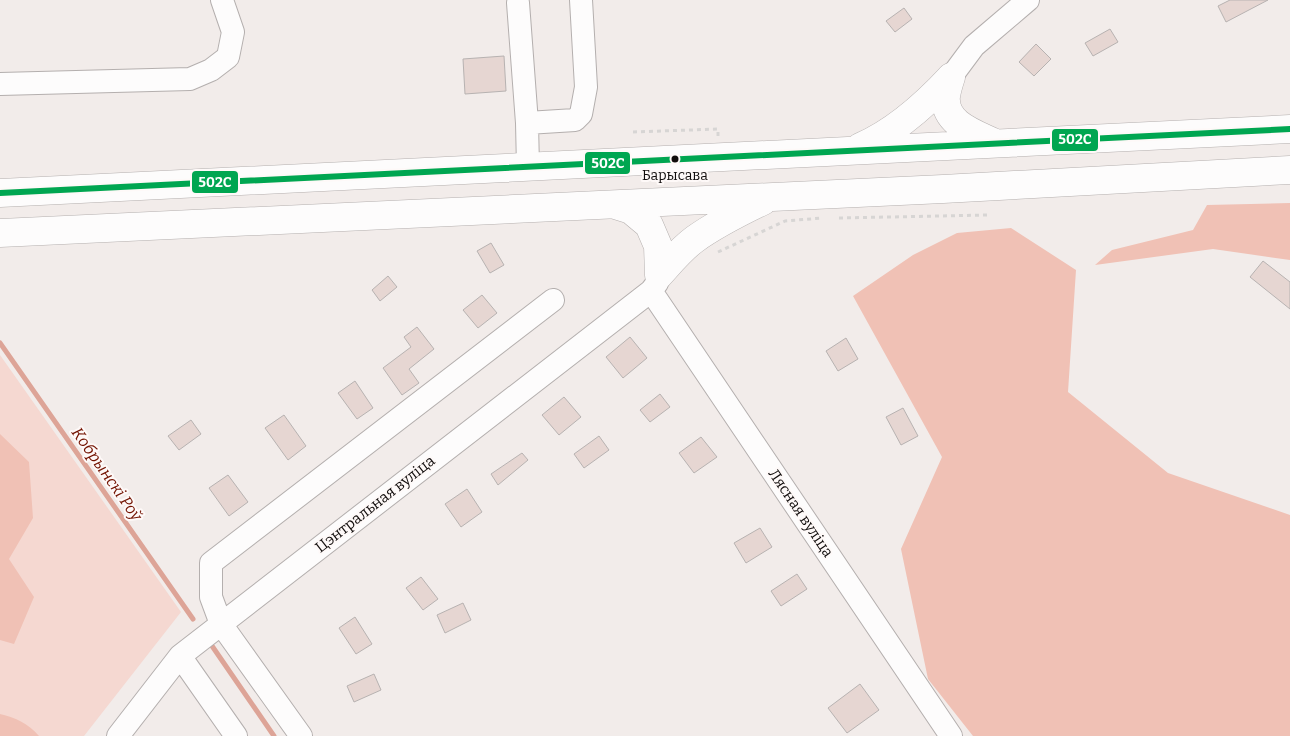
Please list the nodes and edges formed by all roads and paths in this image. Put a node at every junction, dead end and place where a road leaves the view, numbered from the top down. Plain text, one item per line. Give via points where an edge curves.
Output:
1 (222, 0) edge
2 (581, 0) edge
3 (1028, 0) edge
4 (518, 3) dead end
5 (951, 77) junction
6 (0, 84) edge
7 (527, 123) junction
8 (1290, 129) edge
9 (995, 143) junction
10 (851, 150) junction
11 (528, 167) junction
12 (1290, 170) edge
13 (0, 193) edge
14 (771, 197) junction
15 (614, 205) junction
16 (0, 233) edge
17 (655, 283) junction
18 (552, 300) dead end
19 (221, 624) junction
20 (180, 656) junction
21 (118, 736) edge
22 (236, 736) edge
23 (301, 736) edge
24 (951, 736) edge

1 - 6 street via 233,32 228,57 211,70 190,79
2 - 7 street via 586,88 581,114 575,120
3 - 5 street via 974,46
4 - 7 street
5 - 9 highway via 946,97 948,114 962,126
5 - 10 highway via 907,118
7 - 11 street
8 - 9 highway
9 - 10 highway
10 - 11 highway
11 - 13 highway
12 - 14 highway
14 - 15 highway
14 - 17 highway via 694,239 678,253
15 - 16 highway
15 - 17 highway via 631,210 649,225 658,246
17 - 19 street, Цэнтральная вуліца
17 - 24 street, Лясная вуліца
18 - 19 street via 211,563 211,597
19 - 20 street, Цэнтральная вуліца
19 - 23 street
20 - 21 street, Цэнтральная вуліца
20 - 22 street

